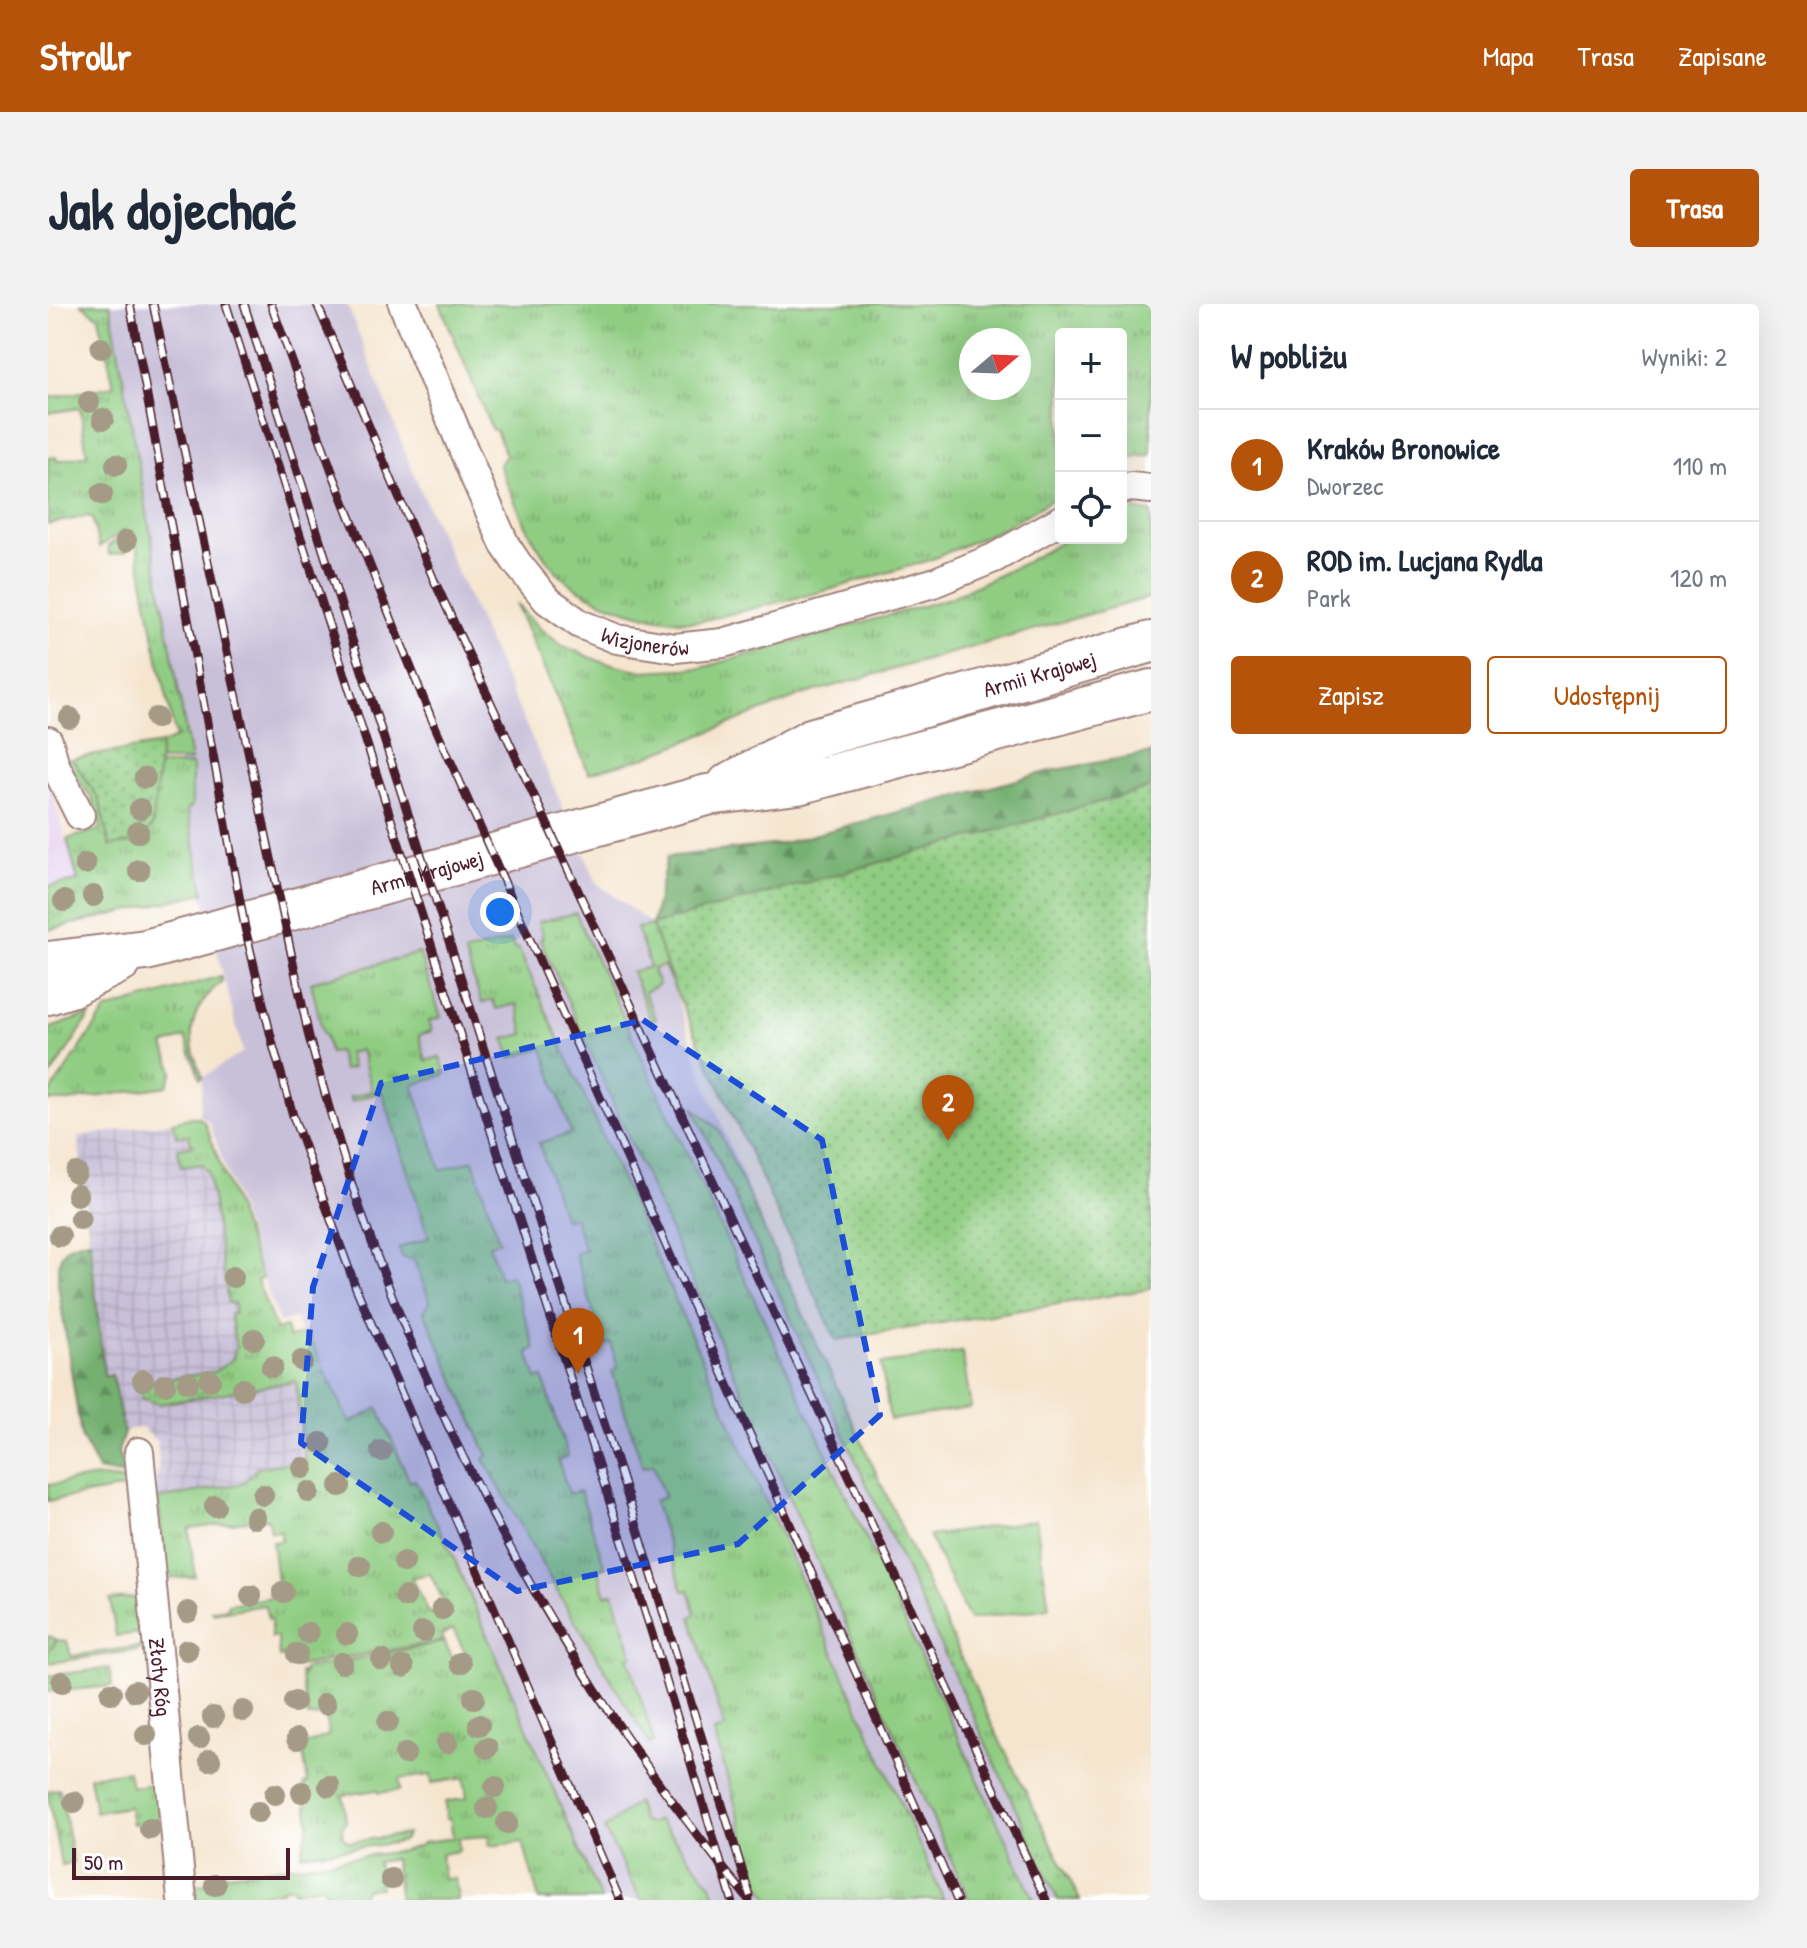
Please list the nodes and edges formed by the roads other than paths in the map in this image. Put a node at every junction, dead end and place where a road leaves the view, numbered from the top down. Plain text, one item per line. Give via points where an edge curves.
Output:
1 (403, 304) edge
2 (1127, 488) edge
3 (1151, 489) edge
4 (1055, 523) edge
5 (1151, 642) edge
6 (1151, 690) edge
7 (48, 741) edge
8 (707, 795) junction
9 (80, 815) dead end
10 (146, 950) junction
11 (48, 962) edge
12 (48, 994) edge
13 (139, 1452) dead end
14 (182, 1900) edge

1 - 4 street, Wizjonerów via 505,545 547,600 580,624 617,639 675,648 723,643 933,583 994,558
2 - 3 street
5 - 8 main road, Armii Krajowej via 811,739
6 - 8 main road, Armii Krajowej via 798,784
7 - 9 street
8 - 10 main road, Armii Krajowej
10 - 11 main road, Armii Krajowej
10 - 12 main road, Armii Krajowej
13 - 14 street, Złoty Róg

